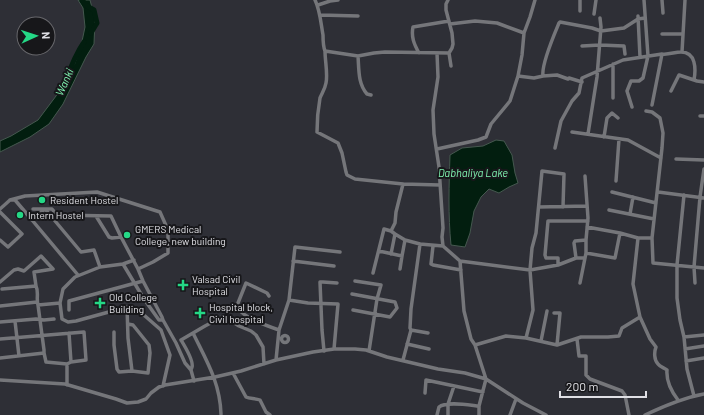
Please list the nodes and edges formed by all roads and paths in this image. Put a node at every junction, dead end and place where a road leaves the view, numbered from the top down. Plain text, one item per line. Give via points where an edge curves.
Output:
1 (315, 0) edge
2 (338, 0) edge
3 (448, 0) edge
4 (535, 0) edge
5 (580, 0) edge
6 (596, 0) edge
7 (644, 0) edge
8 (662, 0) edge
9 (685, 0) edge
10 (318, 5) junction
11 (580, 11) dead end
12 (663, 13) dead end
13 (594, 14) dead end
14 (320, 15) junction
15 (358, 16) dead end
16 (638, 17) junction
17 (600, 18) dead end
18 (645, 18) junction
19 (450, 22) junction
20 (601, 31) junction
21 (524, 33) junction
22 (662, 34) dead end
23 (683, 34) junction
24 (600, 45) junction
25 (582, 46) dead end
26 (325, 51) junction
27 (682, 52) junction
28 (419, 53) junction
29 (437, 53) junction
30 (450, 53) junction
31 (625, 54) dead end
32 (662, 54) junction
33 (358, 56) junction
34 (648, 56) junction
35 (640, 57) junction
36 (613, 64) junction
37 (451, 66) dead end
38 (597, 72) junction
39 (518, 76) junction
40 (543, 76) junction
41 (694, 80) junction
42 (582, 82) junction
43 (704, 82) edge
44 (671, 91) dead end
45 (371, 95) dead end
46 (613, 98) dead end
47 (652, 104) dead end
48 (632, 107) dead end
49 (646, 110) dead end
50 (618, 118) dead end
51 (572, 132) dead end
52 (588, 134) junction
53 (604, 137) junction
54 (619, 139) junction
55 (555, 148) dead end
56 (437, 149) junction
57 (661, 158) junction
58 (676, 158) dead end
59 (704, 160) edge
60 (704, 169) edge
61 (585, 176) dead end
62 (616, 181) dead end
63 (403, 184) junction
64 (440, 185) junction
65 (612, 192) dead end
66 (658, 192) junction
67 (684, 195) junction
68 (633, 197) junction
69 (702, 197) edge
70 (10, 200) junction
71 (656, 203) junction
72 (587, 206) junction
73 (539, 207) junction
74 (563, 207) junction
75 (33, 209) dead end
76 (45, 209) junction
77 (0, 210) edge
78 (609, 210) dead end
79 (630, 214) junction
80 (96, 216) junction
81 (32, 220) junction
82 (654, 220) junction
83 (588, 221) junction
84 (587, 227) junction
85 (391, 231) junction
86 (620, 233) junction
87 (395, 234) junction
88 (121, 237) junction
89 (638, 238) junction
90 (652, 238) junction
91 (0, 240) edge
92 (405, 240) junction
93 (586, 240) junction
94 (420, 244) junction
95 (434, 246) junction
96 (443, 246) junction
97 (379, 251) junction
98 (340, 252) dead end
99 (586, 253) junction
100 (391, 254) junction
101 (402, 256) junction
102 (576, 258) junction
103 (585, 258) junction
104 (134, 260) junction
105 (293, 261) junction
106 (460, 261) junction
107 (123, 264) junction
108 (558, 265) junction
109 (676, 265) junction
110 (334, 266) dead end
111 (100, 267) junction
112 (694, 267) junction
113 (704, 268) edge
114 (138, 269) junction
115 (400, 269) dead end
116 (461, 270) junction
117 (530, 270) junction
118 (373, 273) dead end
119 (78, 275) junction
120 (143, 281) junction
121 (355, 281) dead end
122 (0, 282) edge
123 (337, 283) dead end
124 (580, 283) dead end
125 (695, 283) dead end
126 (135, 284) junction
127 (36, 286) junction
128 (2, 289) dead end
129 (352, 294) dead end
130 (270, 296) dead end
131 (378, 298) junction
132 (289, 300) junction
133 (38, 303) junction
134 (60, 303) junction
135 (320, 303) junction
136 (0, 306) edge
137 (126, 306) junction
138 (69, 310) dead end
139 (353, 310) dead end
140 (547, 311) dead end
141 (554, 313) dead end
142 (375, 314) junction
143 (640, 318) junction
144 (40, 319) junction
145 (54, 319) dead end
146 (163, 320) junction
147 (15, 321) junction
148 (0, 322) edge
149 (128, 324) junction
150 (279, 330) junction
151 (411, 330) junction
152 (114, 332) dead end
153 (69, 333) junction
154 (193, 333) junction
155 (428, 333) dead end
156 (42, 335) junction
157 (704, 335) edge
158 (684, 337) junction
159 (16, 338) junction
160 (526, 338) junction
161 (577, 339) junction
162 (0, 340) edge
163 (541, 341) junction
164 (407, 344) junction
165 (475, 345) junction
166 (557, 345) junction
167 (704, 346) edge
168 (334, 349) junction
169 (684, 349) junction
170 (429, 350) dead end
171 (324, 351) junction
172 (369, 351) junction
173 (44, 353) junction
174 (19, 356) junction
175 (0, 358) edge
176 (704, 358) edge
177 (276, 360) junction
178 (403, 360) junction
179 (686, 361) junction
180 (71, 362) junction
181 (67, 364) junction
182 (264, 364) junction
183 (132, 370) junction
184 (191, 370) junction
185 (233, 373) junction
186 (215, 377) junction
187 (486, 379) junction
188 (0, 380) edge
189 (194, 380) junction
190 (67, 385) junction
191 (163, 386) junction
192 (454, 386) junction
193 (483, 392) junction
194 (425, 393) dead end
195 (704, 394) edge
196 (694, 396) junction
197 (516, 399) junction
198 (678, 400) junction
199 (448, 404) junction
200 (479, 406) junction
201 (221, 414) dead end
202 (266, 414) edge
203 (270, 415) edge
204 (437, 415) edge
205 (448, 415) edge
206 (479, 415) edge
207 (510, 415) edge
208 (546, 415) edge
209 (629, 415) edge
210 (645, 415) edge

1 - 10 street
2 - 10 street
3 - 19 street via 446,10
4 - 21 street
5 - 11 street
6 - 13 street
7 - 18 street
8 - 12 street
9 - 23 street
10 - 14 street
14 - 15 street
14 - 26 street
16 - 18 street
16 - 20 street via 624,28
16 - 35 street
17 - 20 street
18 - 34 street
19 - 21 street via 497,23
19 - 28 street via 413,27 412,37
19 - 30 street via 453,44
20 - 24 street
20 - 40 street via 560,22 547,55
21 - 39 street
22 - 23 street
23 - 27 street
24 - 25 street
24 - 31 street via 624,46
24 - 38 street
26 - 33 street
26 - 63 street via 327,82 319,105 317,132 338,143 347,175 355,179
27 - 32 street
27 - 41 street via 688,53 696,67
28 - 29 street
28 - 33 street via 386,52
29 - 30 street
29 - 56 street via 438,77 433,110
30 - 37 street
32 - 34 street
32 - 47 street
33 - 45 street via 360,82 363,90
34 - 35 street
34 - 48 street via 643,78 631,81 627,91
35 - 36 street
36 - 38 street
36 - 46 street
38 - 42 street via 582,78
38 - 52 street
39 - 40 street
39 - 56 street via 510,101 491,124 486,137
40 - 42 street via 557,75
41 - 43 street
41 - 44 street via 679,75
42 - 55 street via 579,93 561,121
49 - 57 street via 660,118 663,133
50 - 53 street via 612,113 607,118
51 - 52 street
52 - 53 street
53 - 54 street
54 - 57 street via 628,140
54 - 62 street
56 - 64 street
57 - 66 street
58 - 59 street
60 - 69 street
61 - 72 street
63 - 64 street
63 - 85 street
64 - 96 street
65 - 68 street
66 - 67 street
66 - 71 street
67 - 69 street
67 - 109 street
68 - 71 street
68 - 79 street
69 - 112 street
70 - 77 street
70 - 81 street via 15,200
70 - 114 street via 25,196 97,192 160,212 168,230 168,253
71 - 82 street
72 - 74 street
72 - 83 street
73 - 74 street
73 - 74 street via 542,171 564,174
73 - 117 street
75 - 76 street
76 - 80 street via 52,209 57,215
76 - 81 street
76 - 111 street via 81,252 94,250
77 - 91 street via 22,234 8,247
78 - 79 street
79 - 82 street
80 - 88 street via 108,237
80 - 88 street via 111,216
81 - 119 street
82 - 90 street
83 - 84 street
83 - 108 street via 548,221 545,255 546,258 558,258
84 - 86 street
84 - 93 street
85 - 87 street
85 - 97 street via 384,229
86 - 89 street
86 - 99 street via 615,258
87 - 92 street
87 - 100 street
88 - 104 street
89 - 90 street
89 - 143 street via 633,284
90 - 109 street via 653,263
92 - 94 street
92 - 101 street
93 - 99 street
93 - 102 street via 575,241
94 - 95 street
94 - 151 street via 411,309
95 - 96 street
95 - 116 street via 431,264
96 - 106 street
97 - 100 street
97 - 118 street
98 - 105 street via 295,247
99 - 103 street
100 - 101 street
101 - 115 street
102 - 103 street
102 - 108 street
103 - 124 street
104 - 107 street
104 - 114 street
105 - 110 street
105 - 132 street
106 - 116 street
106 - 117 street
107 - 111 street
107 - 126 street
108 - 117 street
109 - 112 street
109 - 158 street via 677,298
111 - 119 street
112 - 113 street
112 - 125 street
114 - 120 street
116 - 165 street via 464,311
117 - 160 street via 533,310
119 - 134 street via 63,289
120 - 126 street
120 - 146 street
121 - 131 street via 381,285
122 - 127 street via 14,270 24,271 41,256 53,270 34,272
123 - 135 street via 320,282
126 - 138 street via 69,301
126 - 146 street via 159,320
127 - 128 street
127 - 133 street
129 - 131 street
130 - 150 street via 246,283 237,308 241,313
131 - 142 street
131 - 142 street via 395,302 397,308 390,317
132 - 135 street
132 - 150 street
133 - 134 street
133 - 136 street
133 - 144 street
134 - 137 street via 62,319 68,322
135 - 168 street via 338,304
135 - 171 street
137 - 149 street
137 - 191 street via 145,316 161,330 170,355
139 - 142 street
140 - 163 street
141 - 166 street via 560,313
142 - 172 street
143 - 161 street via 622,328 619,336
143 - 198 street via 656,347 654,350 658,364 667,370 668,382
144 - 145 street
144 - 147 street
144 - 156 street
146 - 184 street
147 - 148 street
147 - 159 street
149 - 183 street
149 - 183 street via 133,325 149,345 150,353 148,373
150 - 177 street
151 - 155 street
151 - 164 street
152 - 183 street via 117,369 120,372
153 - 156 street
153 - 180 street
153 - 180 street via 84,332 85,345 86,360
154 - 182 street via 225,317 256,335 264,347
154 - 184 street via 181,340 192,364
154 - 186 street
156 - 159 street
156 - 173 street
157 - 158 street
158 - 169 street
159 - 162 street
159 - 174 street
160 - 163 street
160 - 165 street via 506,336
161 - 166 street
161 - 209 street via 579,356 586,356 586,375 622,392
163 - 166 street
164 - 170 street
164 - 178 street
165 - 187 street
167 - 169 street
168 - 171 street
168 - 172 street via 355,348
169 - 179 street
171 - 177 street
172 - 178 street
173 - 174 street
173 - 181 street via 46,362
174 - 175 street
176 - 179 street
177 - 182 street
178 - 187 street
179 - 196 street
180 - 181 street
181 - 190 street
182 - 185 street
184 - 189 street
185 - 186 street
185 - 202 street via 246,397 260,400
186 - 189 street
186 - 201 street
187 - 193 street
187 - 197 street
188 - 190 street
189 - 191 street
190 - 191 street via 127,404 146,399
192 - 193 street
192 - 194 street via 426,380
192 - 199 street
193 - 200 street
195 - 196 street
196 - 198 street
197 - 207 street
197 - 208 street
198 - 210 street
199 - 200 street
199 - 204 street via 440,406
199 - 205 street
200 - 206 street
202 - 203 street

